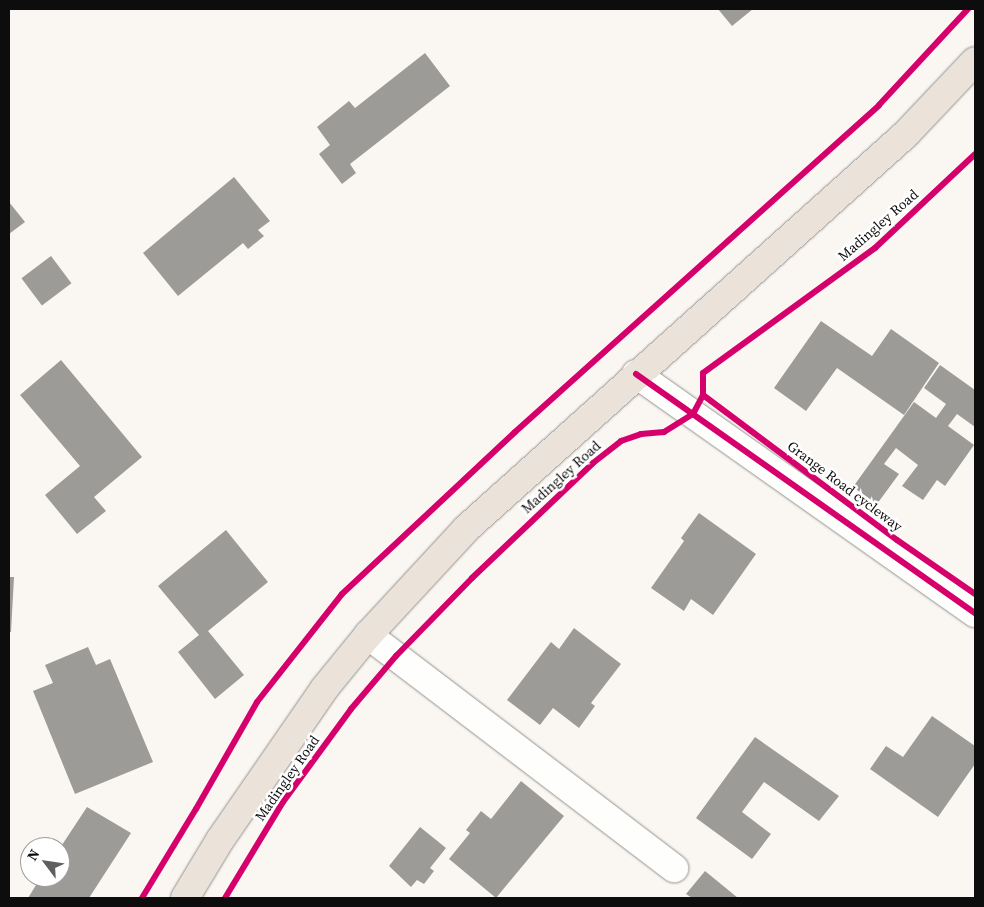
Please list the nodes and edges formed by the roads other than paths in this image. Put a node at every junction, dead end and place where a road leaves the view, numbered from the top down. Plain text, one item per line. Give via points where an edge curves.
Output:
1 (975, 61) edge
2 (636, 374) junction
3 (975, 613) edge
4 (368, 635) junction
5 (674, 868) dead end
6 (185, 898) edge

1 - 2 main road, Madingley Road via 906,134
2 - 3 street
2 - 4 main road, Madingley Road via 467,528
4 - 5 street
4 - 6 main road, Madingley Road via 324,689 220,840

